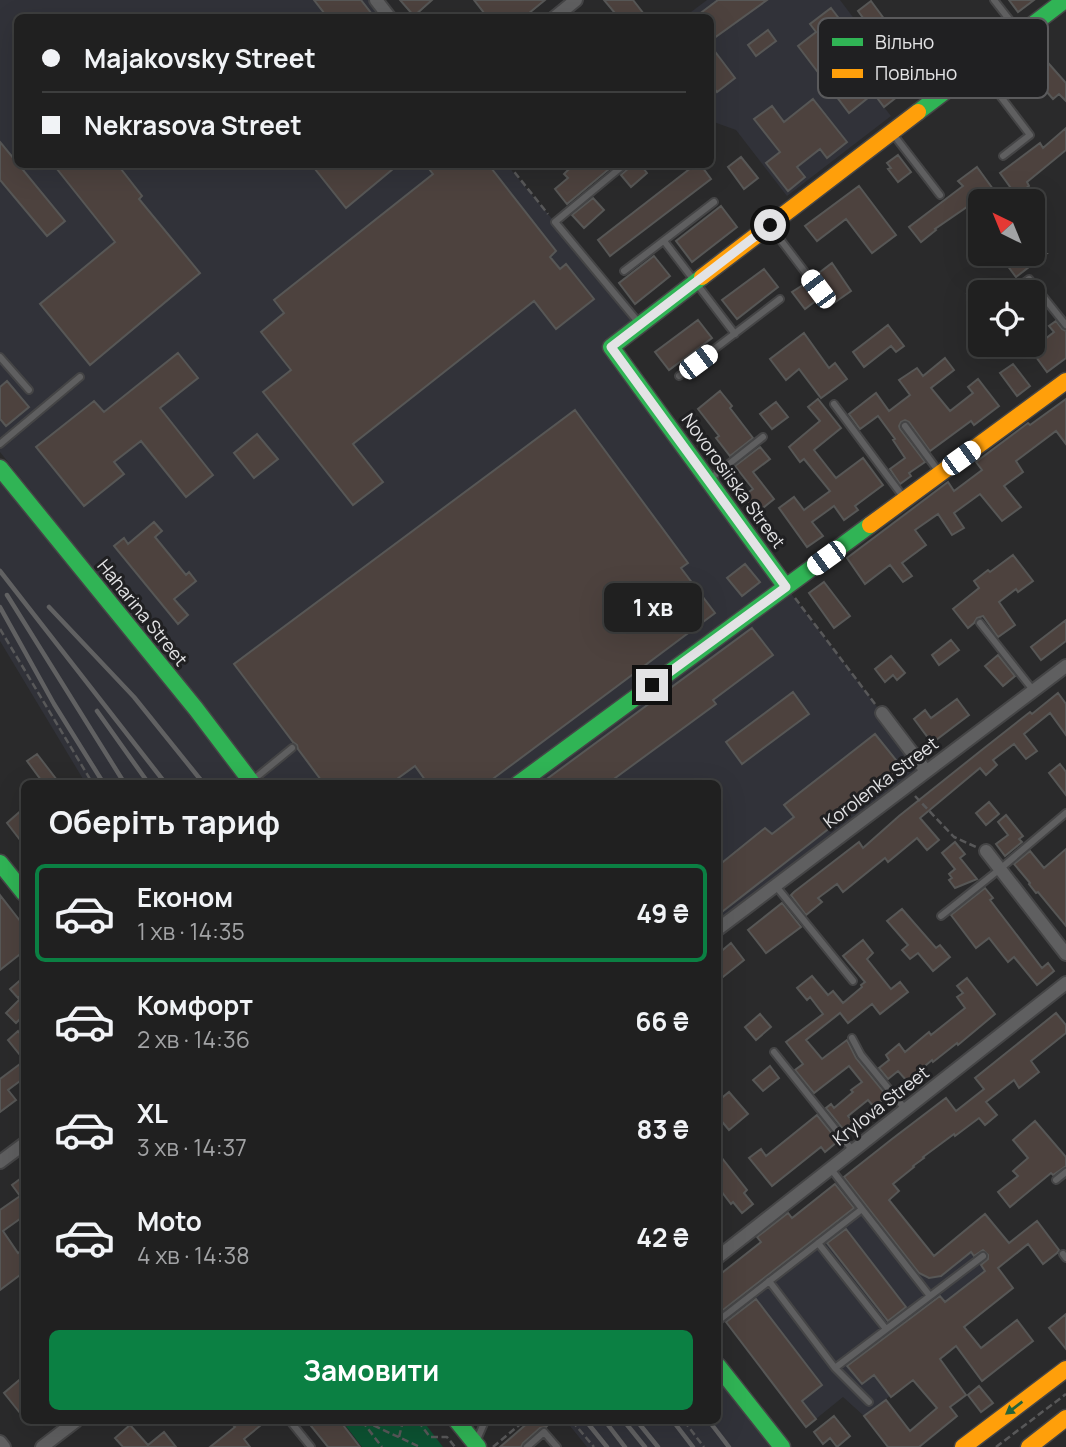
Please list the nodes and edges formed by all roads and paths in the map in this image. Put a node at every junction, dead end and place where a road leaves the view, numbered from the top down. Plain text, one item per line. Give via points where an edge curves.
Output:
1 (376, 0) edge
2 (576, 0) edge
3 (994, 0) edge
4 (1065, 0) edge
5 (387, 14) edge
6 (559, 14) edge
7 (1008, 18) edge
8 (1042, 18) edge
9 (936, 98) edge
10 (1002, 98) edge
11 (891, 133) junction
12 (1003, 156) dead end
13 (511, 168) edge
14 (620, 168) edge
15 (940, 195) dead end
16 (715, 202) dead end
17 (555, 222) junction
18 (770, 225) junction
19 (664, 241) junction
20 (624, 271) dead end
21 (696, 282) junction
22 (818, 289) dead end
23 (1045, 298) edge
24 (780, 299) dead end
25 (640, 324) junction
26 (1066, 325) edge
27 (735, 334) junction
28 (0, 357) edge
29 (8, 366) junction
30 (0, 373) edge
31 (679, 376) dead end
32 (80, 377) dead end
33 (1066, 381) edge
34 (29, 390) dead end
35 (834, 404) dead end
36 (905, 426) dead end
37 (764, 437) dead end
38 (0, 444) edge
39 (0, 468) edge
40 (940, 474) junction
41 (708, 480) junction
42 (905, 499) junction
43 (786, 587) junction
44 (980, 623) dead end
45 (0, 629) edge
46 (1066, 666) edge
47 (1033, 691) junction
48 (882, 712) joint
49 (292, 748) dead end
50 (926, 771) junction
51 (91, 780) edge
52 (250, 780) edge
53 (255, 780) edge
54 (523, 780) edge
55 (906, 787) junction
56 (1066, 813) edge
57 (986, 851) joint
58 (0, 863) edge
59 (1000, 869) junction
60 (775, 885) junction
61 (21, 889) edge
62 (941, 916) dead end
63 (721, 927) edge
64 (1066, 954) edge
65 (853, 981) dead end
66 (1066, 983) edge
67 (852, 1038) dead end
68 (774, 1052) dead end
69 (905, 1110) junction
70 (21, 1146) edge
71 (853, 1151) junction
72 (0, 1162) edge
73 (830, 1168) junction
74 (1066, 1172) edge
75 (1056, 1180) dead end
76 (862, 1209) junction
77 (818, 1243) junction
78 (721, 1255) edge
79 (983, 1256) dead end
80 (769, 1281) junction
81 (930, 1296) junction
82 (721, 1319) edge
83 (886, 1329) junction
84 (835, 1368) junction
85 (1066, 1369) edge
86 (721, 1370) edge
87 (1066, 1394) edge
88 (869, 1402) dead end
89 (1066, 1419) edge
90 (72, 1424) edge
91 (292, 1424) edge
92 (365, 1424) edge
93 (370, 1424) edge
94 (402, 1424) edge
95 (420, 1424) edge
96 (459, 1424) edge
97 (484, 1424) edge
98 (520, 1424) edge
99 (575, 1424) edge
100 (686, 1424) edge
101 (399, 1437) junction
102 (0, 1442) edge
103 (453, 1446) edge
104 (475, 1446) edge
105 (4, 1447) edge
106 (42, 1447) edge
107 (311, 1447) edge
108 (383, 1447) edge
109 (421, 1447) edge
110 (493, 1447) edge
111 (527, 1447) edge
112 (557, 1447) edge
113 (594, 1447) edge
114 (704, 1447) edge
115 (782, 1447) edge
116 (962, 1447) edge
117 (996, 1447) edge
118 (1029, 1447) edge

1 - 5 street
2 - 6 street
3 - 7 lane
4 - 8 street
9 - 11 street
10 - 12 lane via 1030,135
11 - 15 lane
11 - 18 street
13 - 17 path
14 - 17 lane
16 - 19 lane
17 - 25 lane
18 - 21 street
18 - 22 lane
19 - 20 lane
19 - 21 lane
21 - 25 street
21 - 27 lane
23 - 26 lane
24 - 27 lane
25 - 41 street, Novorosiiska Street via 611,347
27 - 31 lane
28 - 29 lane
29 - 30 lane
29 - 34 lane
32 - 38 lane
33 - 40 street
35 - 42 lane
36 - 40 lane
37 - 41 lane
39 - 52 street, Haharina Street
40 - 42 street
41 - 43 street, Novorosiiska Street
42 - 43 street
43 - 48 path
43 - 54 street
44 - 47 lane
45 - 51 path
46 - 47 street, Korolenka Street
47 - 50 street, Korolenka Street
48 - 50 street
49 - 53 lane
50 - 55 street, Korolenka Street
55 - 57 path via 954,837
55 - 60 street, Korolenka Street
56 - 59 lane
57 - 59 street
58 - 61 street
59 - 62 lane
59 - 64 street
60 - 63 street, Korolenka Street
60 - 65 lane
66 - 69 street, Krylova Street
67 - 69 lane
68 - 71 lane
69 - 71 street, Krylova Street
70 - 72 street
71 - 73 street, Krylova Street
73 - 76 lane
73 - 78 street, Krylova Street
74 - 75 lane
76 - 77 lane
76 - 81 lane
77 - 80 lane
77 - 83 lane
79 - 81 lane
80 - 82 lane
80 - 84 lane
81 - 83 lane
83 - 84 lane
84 - 88 lane
85 -> 116 street
86 - 115 street
87 - 117 path
89 - 118 street
90 - 106 street
91 - 107 lane
92 - 108 path
93 - 101 path
94 - 101 path
95 - 103 path via 430,1437 447,1437
96 - 104 street
97 - 104 lane
98 - 110 path
99 - 113 path
100 - 114 path
101 - 109 path
102 - 105 street
111 - 112 lane via 544,1432

